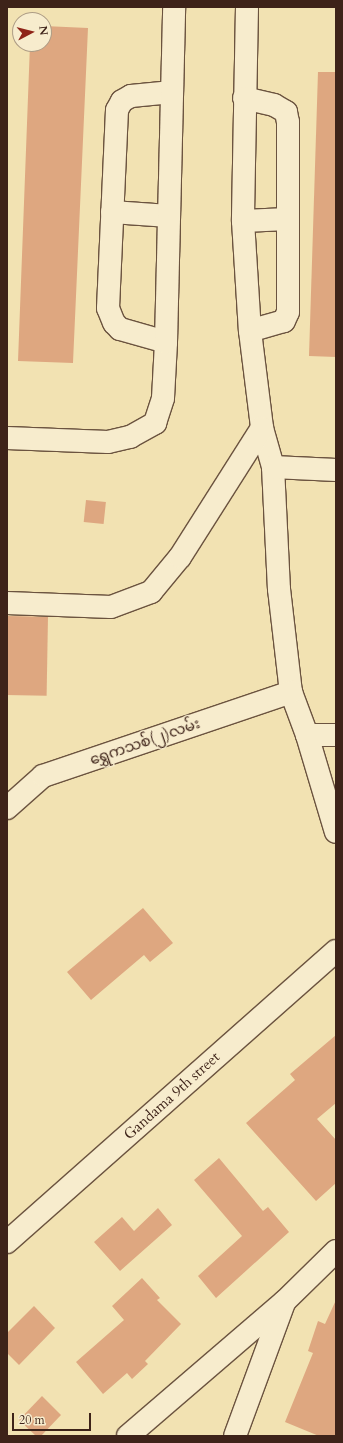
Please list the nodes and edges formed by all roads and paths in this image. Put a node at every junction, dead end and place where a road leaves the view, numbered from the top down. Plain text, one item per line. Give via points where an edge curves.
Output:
1 (174, 7) edge
2 (247, 7) edge
3 (172, 92) junction
4 (244, 98) junction
5 (112, 212) junction
6 (169, 216) junction
7 (288, 219) junction
8 (243, 221) junction
9 (250, 330) junction
10 (166, 342) junction
11 (262, 428) junction
12 (7, 438) edge
13 (273, 468) junction
14 (336, 470) edge
15 (7, 603) edge
16 (292, 692) junction
17 (307, 735) junction
18 (336, 735) edge
19 (7, 808) edge
20 (336, 832) edge
21 (336, 951) edge
22 (7, 1242) edge
23 (336, 1251) edge
24 (284, 1302) junction
25 (128, 1436) edge
26 (235, 1436) edge

1 - 3 street
2 - 4 street
3 - 5 street via 131,96 122,101 117,110
3 - 6 street
4 - 7 street via 274,105 286,112
4 - 8 street
5 - 6 street
5 - 10 street via 108,308 114,323 120,328
6 - 10 street
7 - 8 street
7 - 9 street via 288,312 284,321
8 - 9 street
9 - 11 street
10 - 12 street via 163,398 155,423 130,437 108,442
11 - 13 street
11 - 15 street via 180,556 151,592 111,607
13 - 14 street
13 - 16 street via 279,589
16 - 17 street
16 - 19 street, ရွှေကသစ်(၂)လမ်း via 43,776
17 - 18 street
17 - 20 street
21 - 22 street, Gandama 9th street
23 - 24 street
24 - 25 street
24 - 26 street

